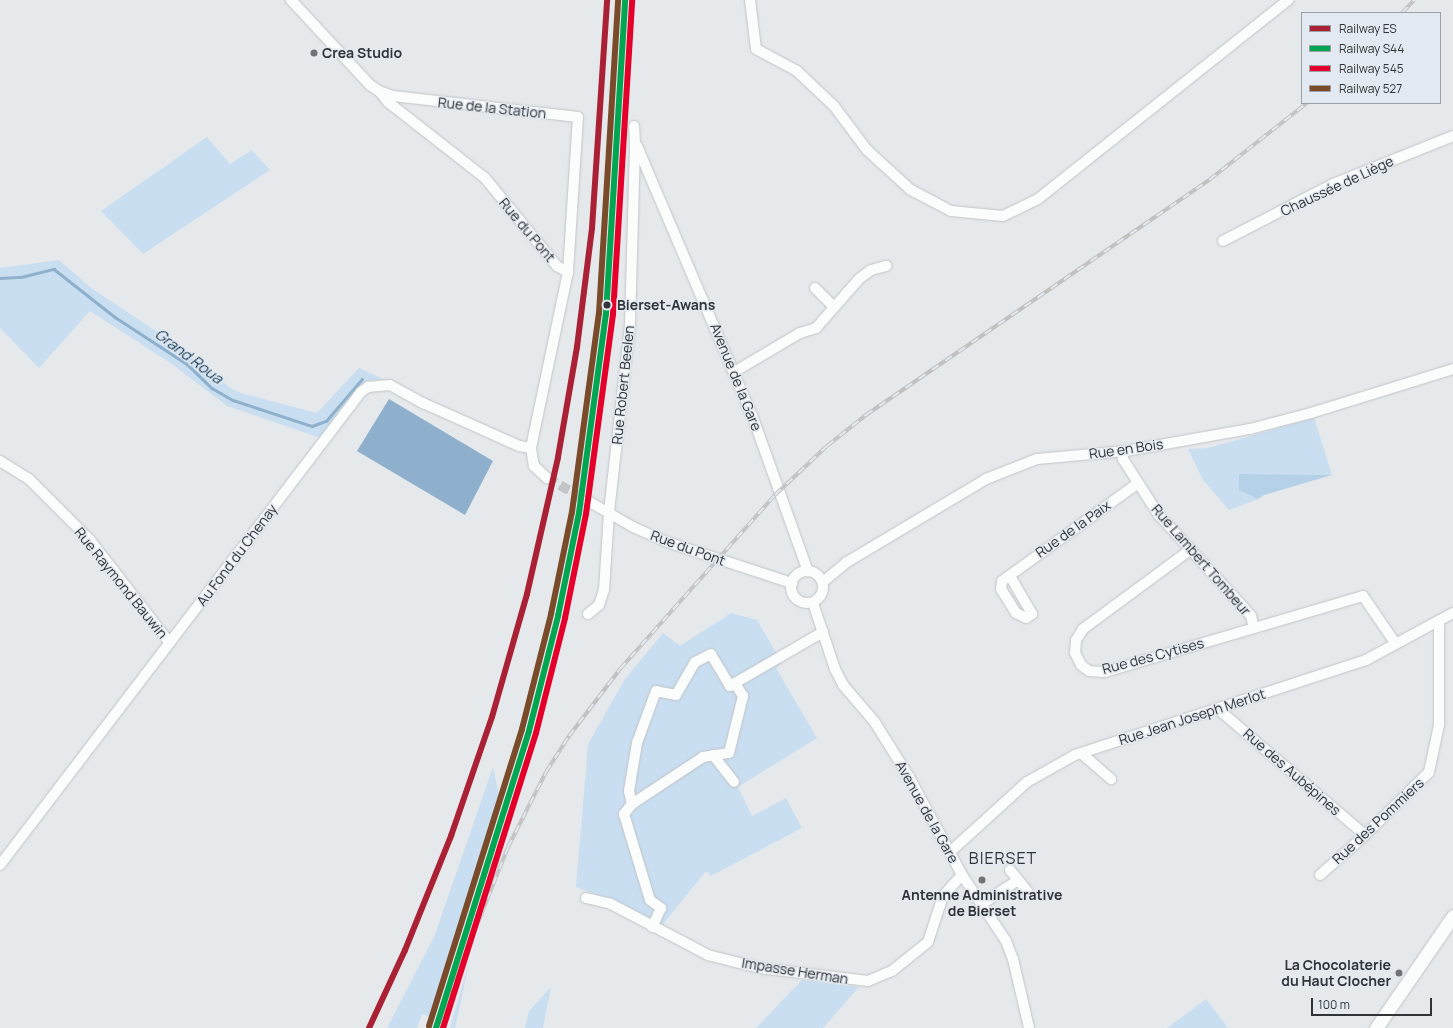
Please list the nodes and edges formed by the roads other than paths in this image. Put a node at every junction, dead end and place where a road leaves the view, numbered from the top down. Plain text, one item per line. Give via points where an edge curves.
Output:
1 (291, 0) edge
2 (750, 0) edge
3 (1288, 0) edge
4 (379, 91) junction
5 (634, 126) dead end
6 (1453, 136) edge
7 (636, 143) junction
8 (1223, 241) dead end
9 (886, 266) dead end
10 (568, 272) junction
11 (815, 288) dead end
12 (834, 307) junction
13 (1453, 369) edge
14 (734, 372) junction
15 (531, 448) junction
16 (1122, 452) junction
17 (0, 461) edge
18 (547, 478) tunnel mouth
19 (1137, 484) junction
20 (588, 502) tunnel mouth
21 (609, 512) junction
22 (1190, 550) junction
23 (808, 571) junction
24 (1010, 576) dead end
25 (823, 582) junction
26 (792, 583) junction
27 (813, 603) junction
28 (1453, 613) edge
29 (588, 614) dead end
30 (1439, 621) junction
31 (1254, 628) junction
32 (823, 632) junction
33 (170, 643) junction
34 (1396, 644) junction
35 (735, 683) junction
36 (1218, 709) junction
37 (1081, 753) junction
38 (713, 755) junction
39 (1111, 779) dead end
40 (734, 782) dead end
41 (632, 804) junction
42 (1365, 835) junction
43 (950, 852) junction
44 (0, 865) edge
45 (1010, 870) dead end
46 (962, 875) junction
47 (1320, 875) dead end
48 (1018, 880) junction
49 (1028, 892) dead end
50 (586, 898) dead end
51 (982, 904) junction
52 (1453, 916) edge
53 (652, 927) junction
54 (1029, 1028) edge
55 (1376, 1028) edge

1 - 4 street, Rue de la Station via 370,85
2 - 3 street via 756,49 797,71 834,106 867,150 912,190 951,210 1003,216 1038,199
4 - 10 street, Rue du Pont via 388,102 484,178 557,266
4 - 10 street, Rue de la Station via 393,96 578,118
5 - 7 street, Rue Robert Beelen
6 - 8 street, Chaussée de Liège via 1334,184
7 - 14 street, Avenue de la Gare
7 - 21 street, Rue Robert Beelen via 630,325
9 - 12 street via 871,270 859,279
10 - 15 street, Rue du Pont
11 - 12 street
12 - 14 street via 816,328 800,332
13 - 16 street, Rue en Bois via 1250,429
14 - 23 street, Avenue de la Gare
15 - 18 street, Rue du Pont via 534,466
15 - 33 street, Au Fond du Chenay via 519,446 390,385 368,387 361,392
16 - 19 street, Rue Lambert Tombeur
16 - 25 street, Rue en Bois via 1037,459 986,479 847,562
17 - 33 street, Rue Raymond Bauwin via 28,479 90,540
19 - 22 street, Rue Lambert Tombeur via 1158,514
19 - 24 street, Rue de la Paix via 1014,570
20 - 21 street, Rue du Pont
21 - 26 street, Rue du Pont via 633,527 667,542
21 - 29 street, Rue Robert Beelen via 604,590 599,605
22 - 31 street, Rue Lambert Tombeur via 1251,616
22 - 31 street, Rue des Cytises via 1083,629 1076,640 1075,653 1081,665 1089,671 1105,672
23 - 25 street via 817,574
23 - 26 street via 796,575
25 - 27 street via 821,596
26 - 27 street via 791,590 796,599
27 - 32 street, Avenue de la Gare
28 - 30 street, Rue Jean Joseph Merlot
30 - 34 street, Rue Jean Joseph Merlot
30 - 42 street, Rue des Pommiers via 1439,726 1429,772
31 - 34 street, Rue des Cytises via 1363,596
32 - 35 street
32 - 43 street, Avenue de la Gare via 835,669 843,684 874,721 909,777
33 - 44 street, Au Fond du Chenay
34 - 36 street, Rue Jean Joseph Merlot via 1366,660
35 - 38 street via 743,696 729,753
35 - 41 street via 730,686 711,654 695,662 676,695 656,691 637,743 629,791
36 - 37 street, Rue Jean Joseph Merlot
36 - 42 street, Rue des Aubépines
37 - 39 street
37 - 43 street, Rue Jean Joseph Merlot via 1028,782
38 - 40 street
38 - 41 street via 703,757
41 - 53 street via 624,814 650,900 661,908
42 - 47 street, Rue des Pommiers
43 - 46 street, Avenue de la Gare
45 - 48 street
46 - 51 street, Avenue de la Gare
46 - 53 street, Impasse Herman via 943,896 928,942 892,971 868,981 744,964 708,955
48 - 49 street
48 - 51 street
50 - 53 street, Impasse Herman via 611,904
51 - 54 street, Avenue de la Gare via 1010,952
52 - 55 main road

